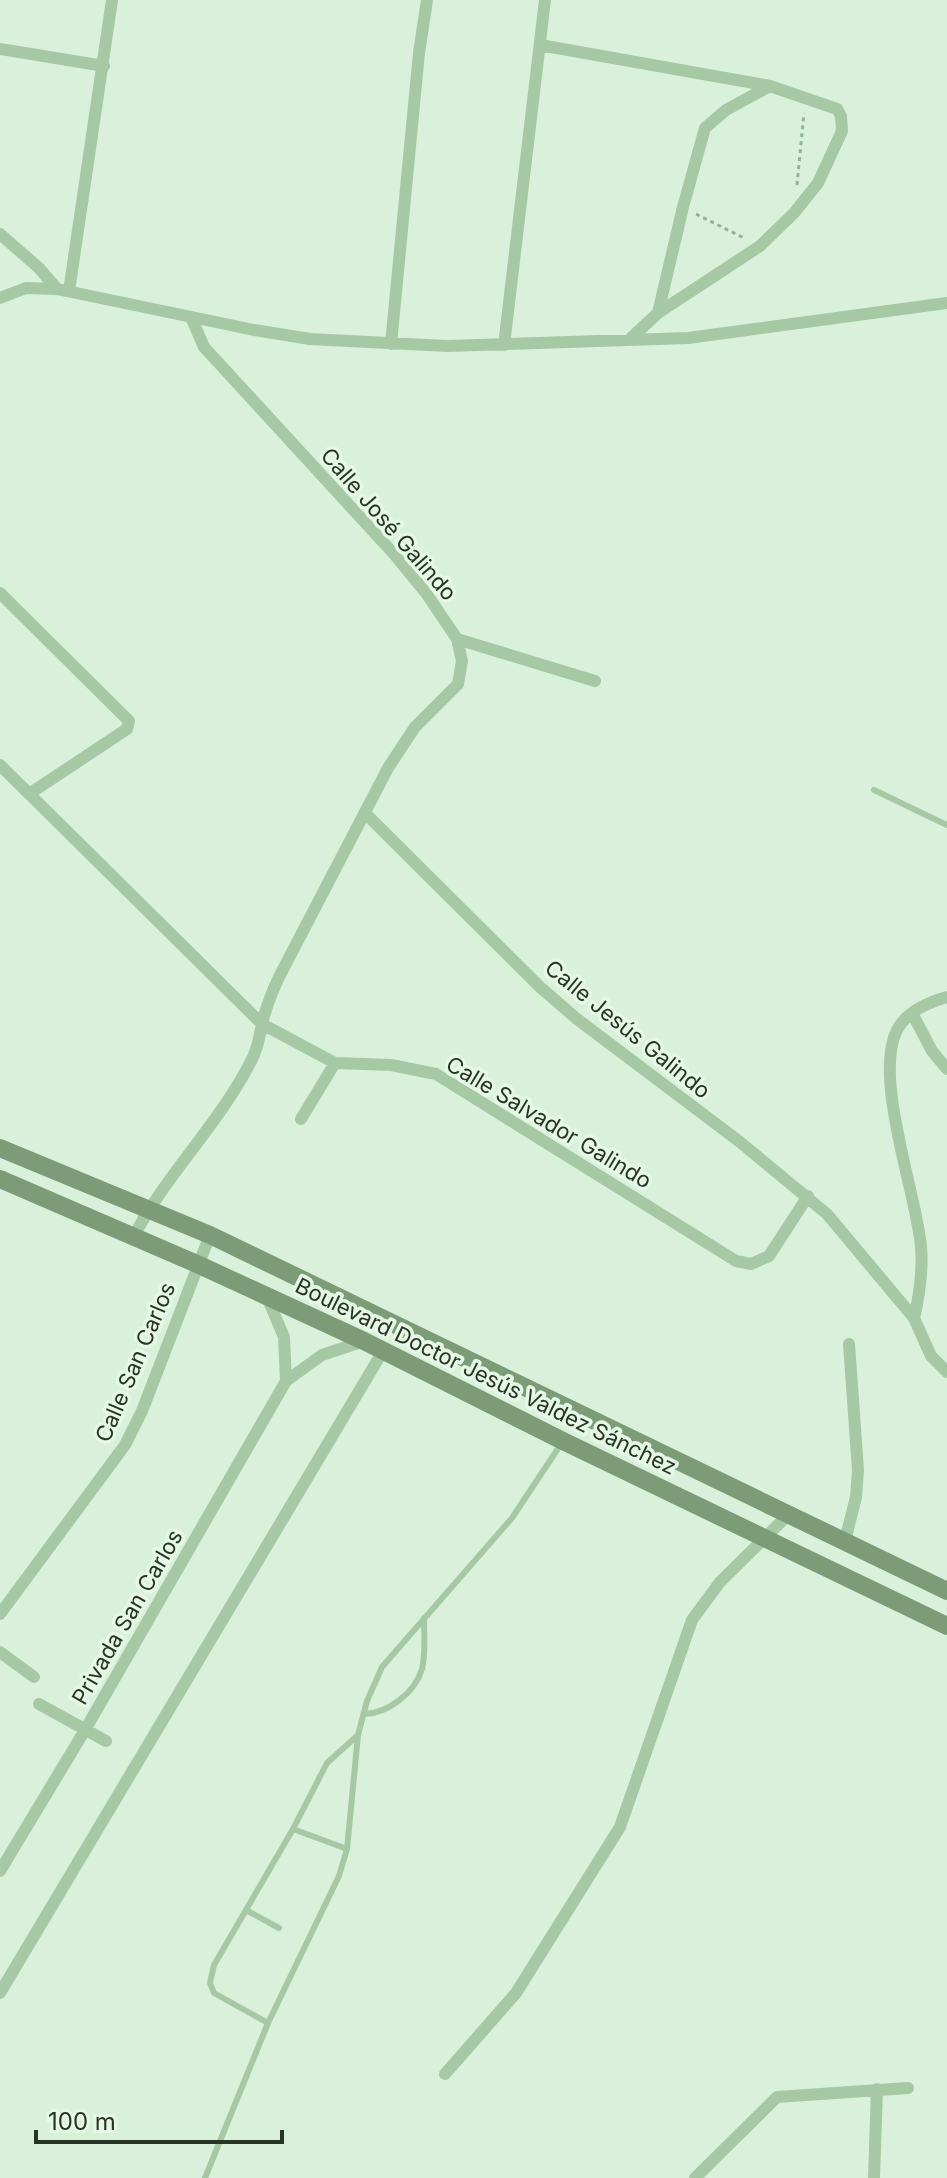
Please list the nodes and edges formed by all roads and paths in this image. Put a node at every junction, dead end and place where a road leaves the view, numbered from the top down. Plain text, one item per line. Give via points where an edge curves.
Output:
1 (112, 0) edge
2 (427, 0) edge
3 (545, 0) edge
4 (540, 45) junction
5 (0, 49) edge
6 (104, 66) junction
7 (770, 86) junction
8 (806, 98) junction
9 (683, 207) junction
10 (794, 213) junction
11 (0, 234) edge
12 (760, 246) junction
13 (63, 290) junction
14 (0, 298) edge
15 (947, 303) edge
16 (658, 313) junction
17 (191, 317) junction
18 (631, 338) junction
19 (391, 344) junction
20 (504, 345) junction
21 (0, 593) edge
22 (457, 639) junction
23 (595, 681) dead end
24 (0, 765) edge
25 (874, 790) dead end
26 (29, 794) junction
27 (365, 813) junction
28 (947, 825) edge
29 (947, 997) edge
30 (912, 1013) junction
31 (262, 1024) junction
32 (335, 1063) junction
33 (947, 1069) edge
34 (301, 1119) dead end
35 (0, 1148) edge
36 (0, 1179) edge
37 (808, 1196) junction
38 (149, 1208) junction
39 (210, 1235) junction
40 (134, 1236) junction
41 (197, 1264) junction
42 (267, 1297) junction
43 (914, 1318) junction
44 (364, 1341) junction
45 (849, 1344) dead end
46 (383, 1351) junction
47 (947, 1372) edge
48 (286, 1381) junction
49 (563, 1441) junction
50 (790, 1513) junction
51 (767, 1537) junction
52 (845, 1541) junction
53 (947, 1591) edge
54 (0, 1614) edge
55 (424, 1617) junction
56 (947, 1626) edge
57 (0, 1652) edge
58 (34, 1677) dead end
59 (39, 1704) dead end
60 (365, 1714) junction
61 (85, 1730) junction
62 (358, 1735) junction
63 (106, 1741) dead end
64 (293, 1829) junction
65 (347, 1849) junction
66 (0, 1871) edge
67 (246, 1910) junction
68 (279, 1928) dead end
69 (0, 1993) edge
70 (268, 2023) junction
71 (445, 2074) dead end
72 (908, 2088) dead end
73 (877, 2089) junction
74 (205, 2178) edge
75 (695, 2178) edge
76 (874, 2178) edge

1 - 6 street
2 - 19 street
3 - 4 street
4 - 7 street
4 - 20 street
5 - 6 street
6 - 13 street
7 - 8 street
7 - 9 street via 705,128
8 - 10 path
8 - 10 street via 837,109 843,124 818,183
9 - 12 path
9 - 16 street
10 - 12 street
11 - 13 street
12 - 16 street
13 - 14 street via 26,288
13 - 17 street
15 - 18 street via 688,338
16 - 18 street
17 - 19 street via 310,339
17 - 22 street, Calle José Galindo via 204,347 394,554
18 - 20 street
19 - 20 street
21 - 26 street via 129,721 127,729
22 - 23 street
22 - 27 street via 462,661 458,684 399,749
24 - 26 street, Calle Salvador Galindo
25 - 28 lane
26 - 31 street, Calle Salvador Galindo
27 - 31 street via 279,977
27 - 37 street, Calle Jesús Galindo via 577,1019
29 - 30 street
30 - 33 street
30 - 43 street via 897,1030 891,1088 921,1243 923,1280
31 - 32 street, Calle Salvador Galindo
31 - 38 street via 250,1065 209,1130
32 - 34 street
32 - 37 street, Calle Salvador Galindo via 391,1065 436,1074 736,1261 751,1264 769,1256
35 - 38 main road, Boulevard Doctor Jesús Valdez Sánchez
36 - 40 main road, Boulevard Doctor Jesús Valdez Sánchez
37 - 43 street, Calle Jesús Galindo
38 - 39 main road, Boulevard Doctor Jesús Valdez Sánchez
38 - 40 street
39 - 41 street, Calle San Carlos
39 - 50 main road, Boulevard Doctor Jesús Valdez Sánchez
40 - 41 main road, Boulevard Doctor Jesús Valdez Sánchez
41 - 42 main road, Boulevard Doctor Jesús Valdez Sánchez
41 - 54 street, Calle San Carlos via 125,1445
42 - 44 main road, Boulevard Doctor Jesús Valdez Sánchez
42 - 48 street via 284,1337
43 - 47 street, Calle Jesús Galindo via 931,1356
44 - 46 main road, Boulevard Doctor Jesús Valdez Sánchez
44 - 48 street, Privada San Carlos via 322,1355
45 - 52 street via 858,1470
46 - 49 main road, Boulevard Doctor Jesús Valdez Sánchez
46 - 69 street
48 - 61 street, Privada San Carlos
49 - 51 main road, Boulevard Doctor Jesús Valdez Sánchez
49 - 55 lane via 512,1518
50 - 51 street
50 - 52 main road, Boulevard Doctor Jesús Valdez Sánchez
51 - 56 main road, Boulevard Doctor Jesús Valdez Sánchez
51 - 71 street via 720,1582 692,1620 620,1827 516,1993
52 - 53 main road, Boulevard Doctor Jesús Valdez Sánchez
55 - 60 lane via 382,1667
55 - 60 lane via 418,1679 395,1704
57 - 58 street
59 - 61 street
60 - 62 lane
61 - 63 street
61 - 66 street, Privada San Carlos
62 - 64 lane via 327,1763
62 - 65 lane
64 - 65 lane
64 - 67 lane
65 - 70 lane
67 - 68 lane
67 - 70 lane via 214,1965 211,1989
70 - 74 lane
72 - 73 street
73 - 75 street via 777,2097
73 - 76 street

